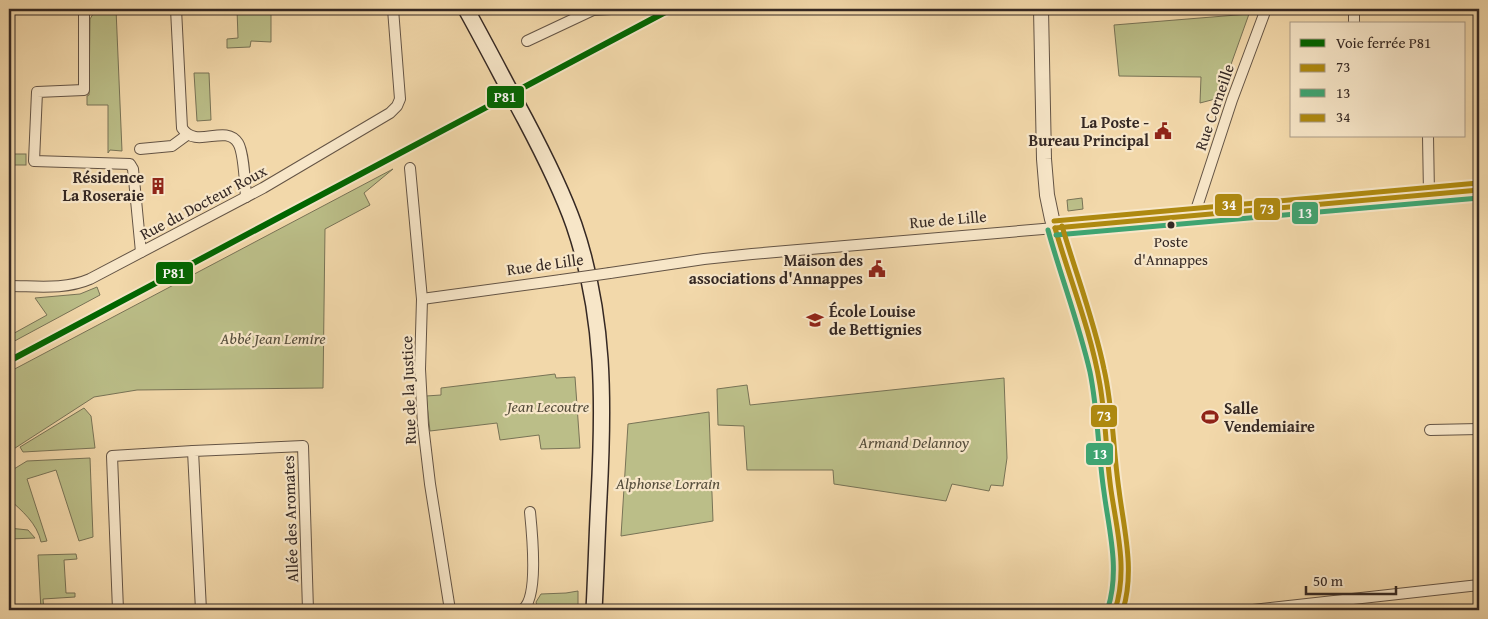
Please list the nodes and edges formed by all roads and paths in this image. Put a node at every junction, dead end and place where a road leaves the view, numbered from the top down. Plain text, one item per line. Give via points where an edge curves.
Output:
1 (84, 9) edge
2 (176, 9) edge
3 (393, 9) edge
4 (466, 9) edge
5 (611, 9) edge
6 (1041, 9) edge
7 (1266, 9) edge
8 (1354, 9) edge
9 (1354, 22) edge
10 (527, 41) dead end
11 (187, 135) junction
12 (1428, 138) edge
13 (140, 149) dead end
14 (410, 168) dead end
15 (1479, 190) edge
16 (1429, 194) junction
17 (246, 197) junction
18 (1194, 216) junction
19 (1055, 228) junction
20 (141, 252) junction
21 (9, 286) edge
22 (422, 299) junction
23 (1430, 430) dead end
24 (1479, 430) edge
25 (193, 451) junction
26 (530, 512) dead end
27 (1479, 585) edge
28 (118, 610) edge
29 (201, 610) edge
30 (308, 610) edge
31 (450, 610) edge
32 (522, 610) edge
33 (594, 610) edge
34 (1115, 610) edge
35 (1253, 610) edge

1 - 20 street via 84,90 38,92 34,161 130,164
2 - 11 street via 181,124
3 - 17 street, Rue du Docteur Roux via 400,94 397,106
4 - 33 main road via 556,180 575,226 589,274 598,322 603,402
5 - 10 street via 593,10
6 - 19 street via 1044,158 1047,195
7 - 18 street, Rue Corneille
8 - 9 street
11 - 13 street via 172,146
11 - 17 street via 194,138 223,135 236,141 240,149
12 - 16 street
14 - 22 street, Rue de la Justice
15 - 16 street, Rue de Lille
16 - 18 street, Rue de Lille
17 - 20 street, Rue du Docteur Roux
18 - 19 street, Rue de Lille
19 - 22 street, Rue de Lille, bridge via 704,259
19 - 34 street via 1097,370 1121,566
20 - 21 street, Rue du Docteur Roux via 76,284
22 - 31 street, Rue de la Justice via 420,369 423,425
23 - 24 street
25 - 28 street, Allée des Aromates via 112,456
25 - 29 street
25 - 30 street, Allée des Aromates via 303,446
26 - 32 street via 533,549 531,593
27 - 35 street

